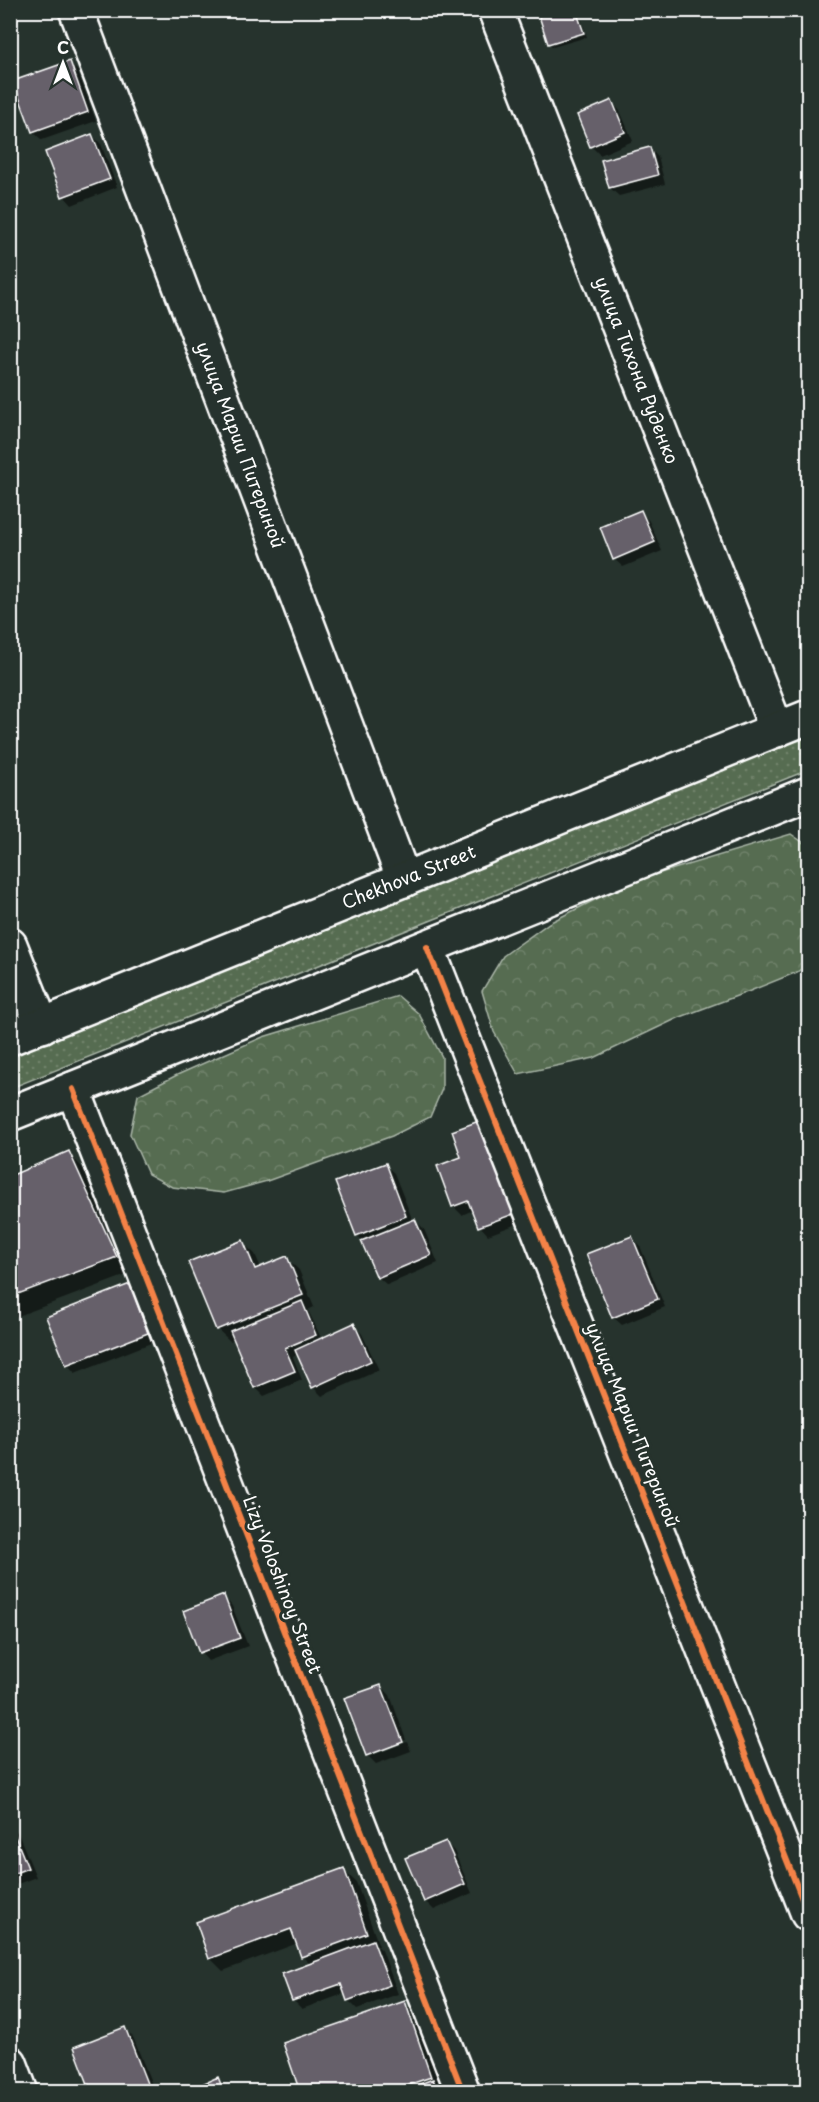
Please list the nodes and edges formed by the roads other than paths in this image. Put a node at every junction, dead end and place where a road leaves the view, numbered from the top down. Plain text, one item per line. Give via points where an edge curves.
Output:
1 (76, 10) edge
2 (495, 10) edge
3 (808, 717) edge
4 (777, 730) junction
5 (808, 798) edge
6 (404, 880) junction
7 (10, 945) edge
8 (427, 947) junction
9 (42, 1026) junction
10 (10, 1038) edge
11 (73, 1089) junction
12 (10, 1114) edge
13 (808, 1914) edge
14 (10, 2063) edge
15 (21, 2091) edge
16 (463, 2091) edge

1 - 6 street, улица Марии Питериной
2 - 4 street, улица Тихона Руденко
3 - 4 street, Chekhova Street
4 - 6 street, Chekhova Street
5 - 8 street
6 - 9 street, Chekhova Street
7 - 9 street
8 - 11 street
8 - 13 street, улица Марии Питериной
9 - 10 street, Chekhova Street
11 - 12 street
11 - 16 street, Lizy Voloshinoy Street
14 - 15 street

